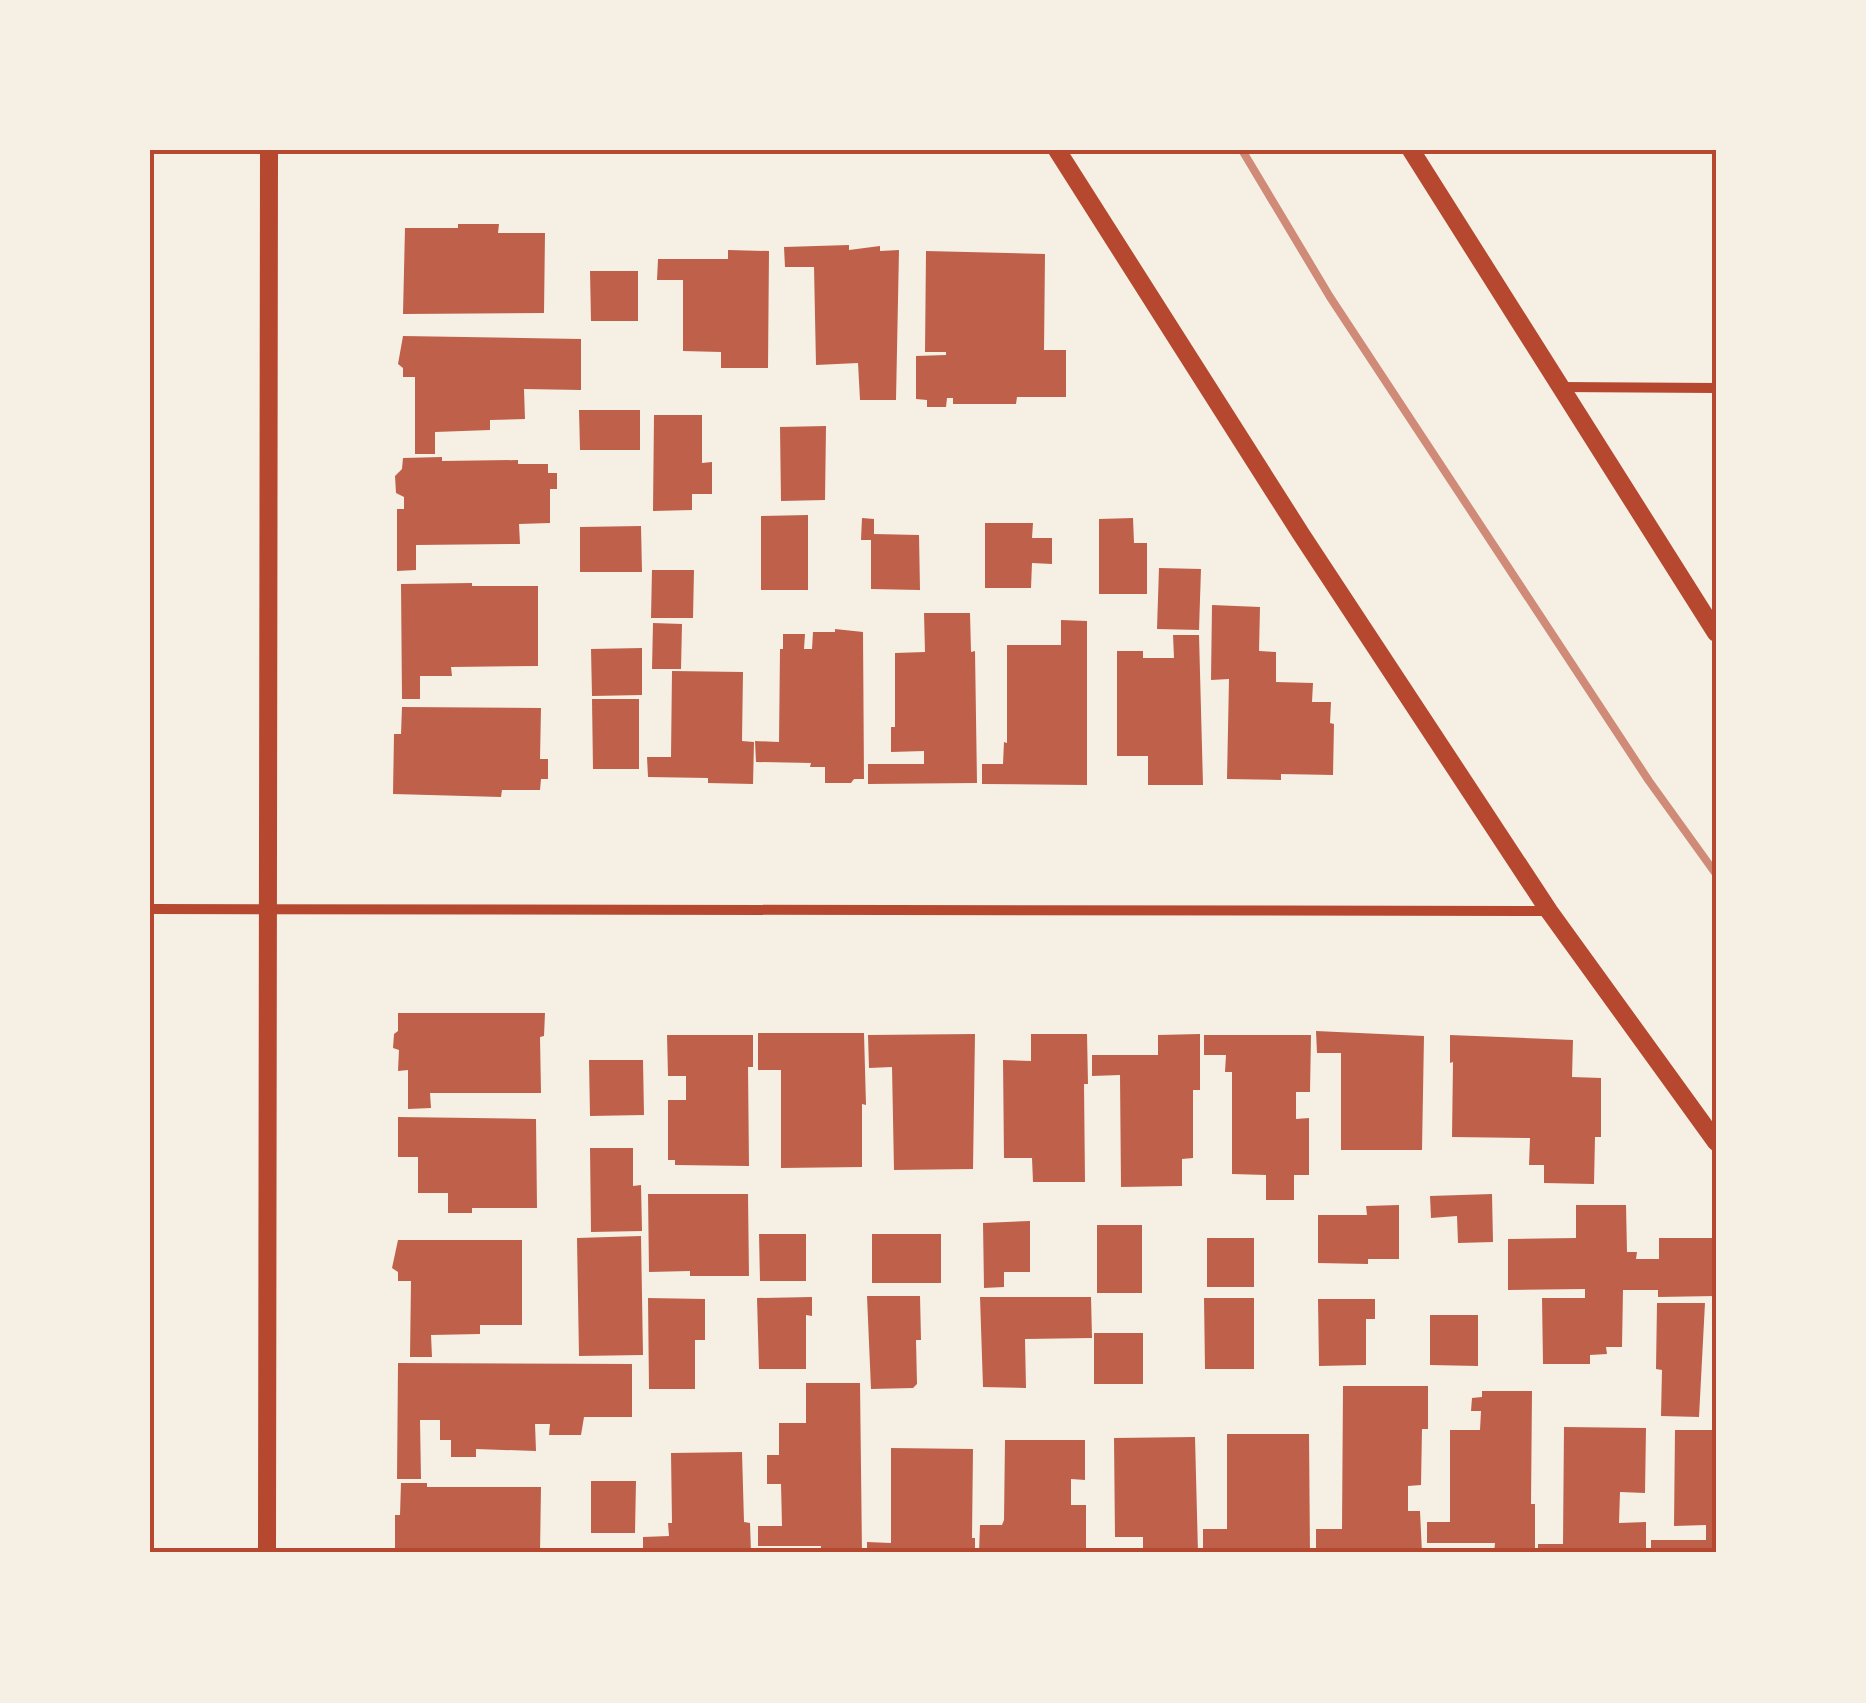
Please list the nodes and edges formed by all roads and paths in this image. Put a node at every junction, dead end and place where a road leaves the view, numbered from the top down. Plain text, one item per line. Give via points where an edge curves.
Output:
1 (269, 150) edge
2 (1057, 150) edge
3 (1411, 150) edge
4 (1558, 387) junction
5 (1716, 388) edge
6 (1716, 633) edge
7 (150, 909) edge
8 (269, 909) junction
9 (1549, 911) junction
10 (1716, 1142) edge
11 (268, 1553) edge

1 - 8 street
2 - 9 street
3 - 4 street
4 - 5 street
4 - 6 street
7 - 8 street
8 - 9 street
8 - 11 street
9 - 10 street

